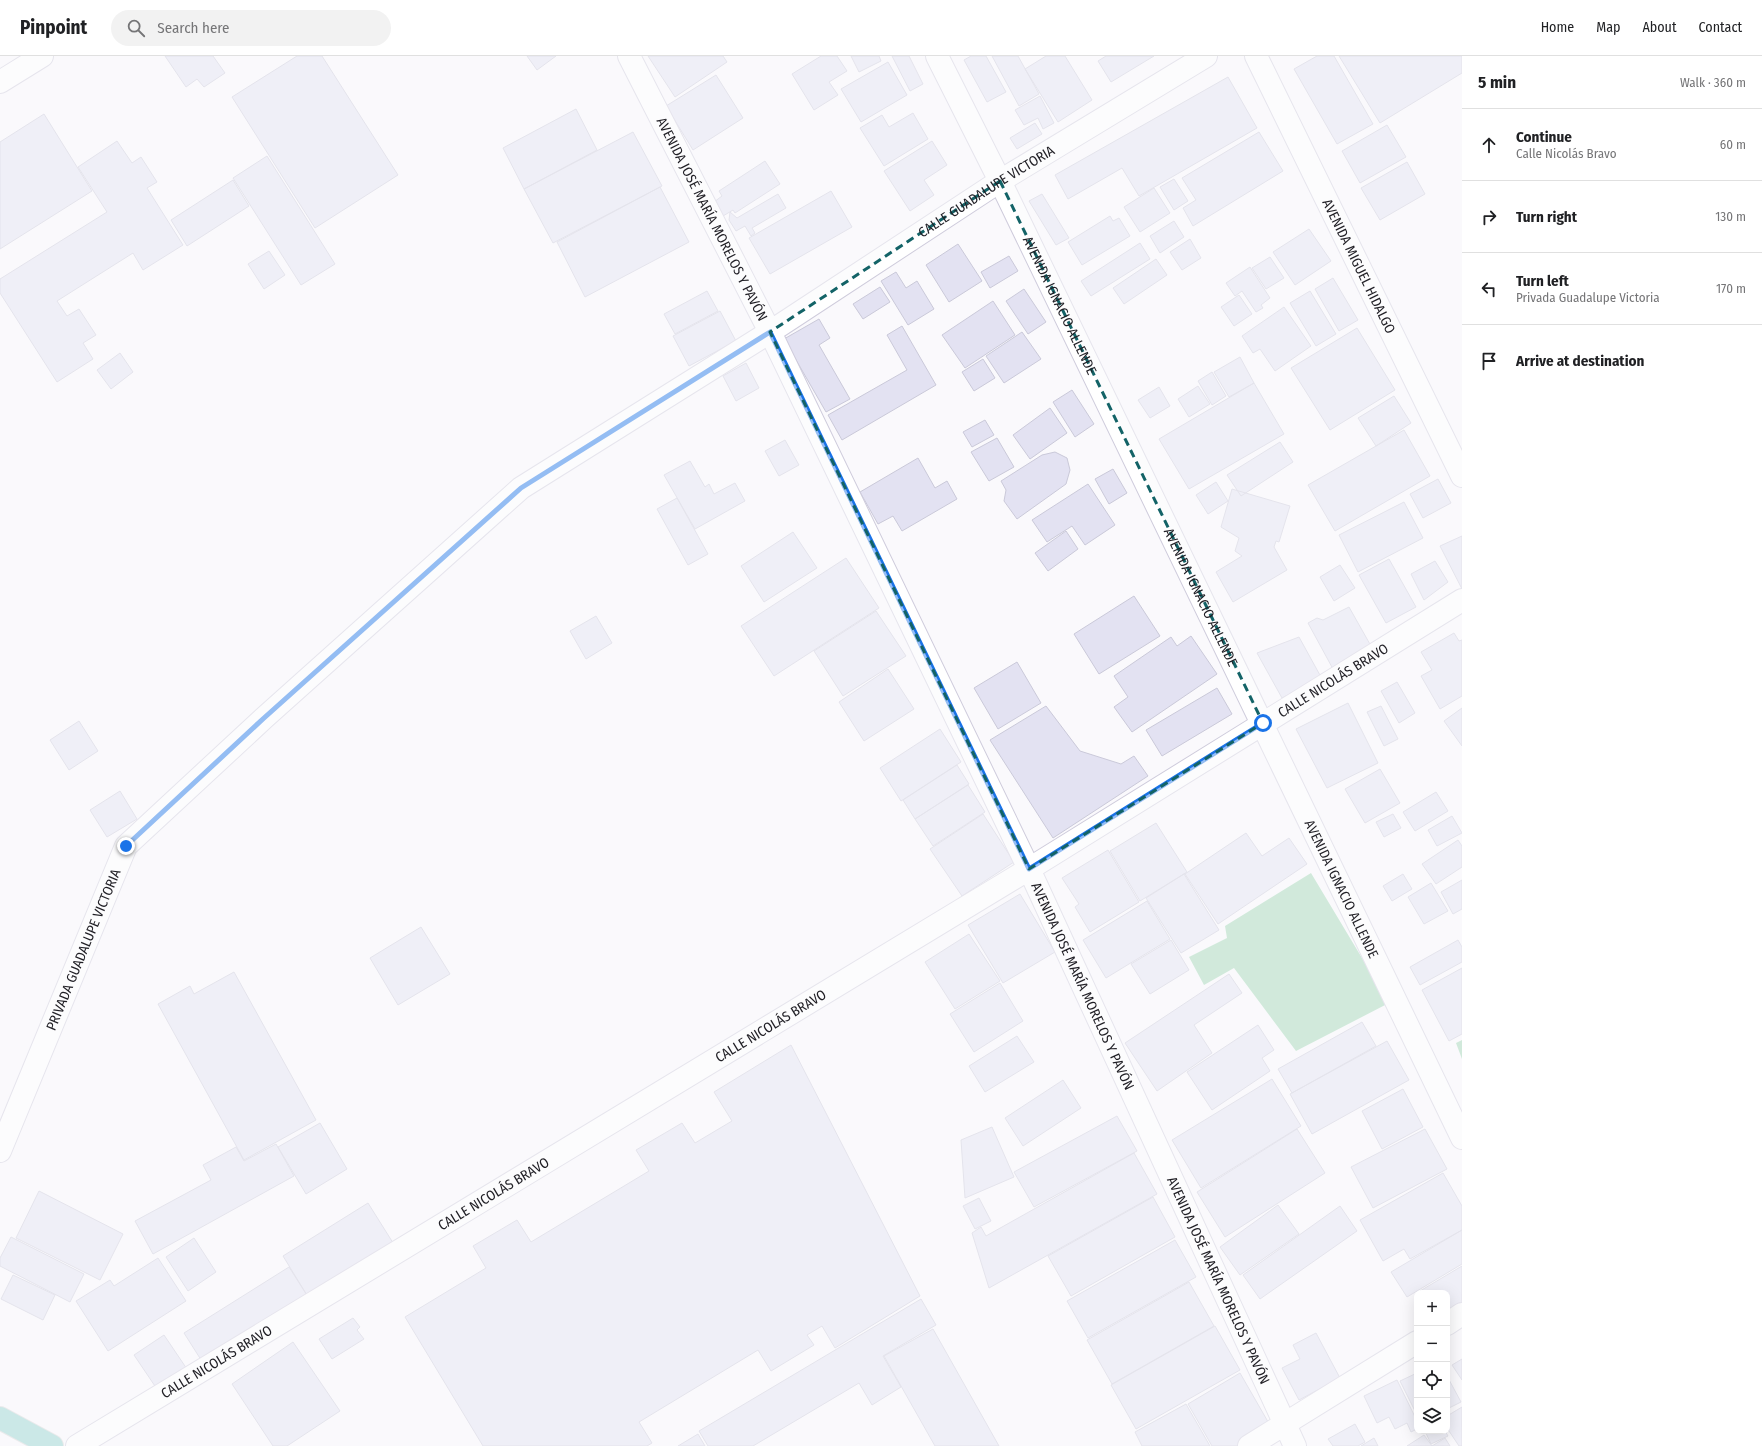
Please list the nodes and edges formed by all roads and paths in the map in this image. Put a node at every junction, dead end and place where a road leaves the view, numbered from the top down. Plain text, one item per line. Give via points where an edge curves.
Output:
1 (42, 56) edge
2 (629, 56) edge
3 (937, 56) edge
4 (1206, 56) edge
5 (1256, 56) edge
6 (0, 82) edge
7 (1000, 181) junction
8 (770, 332) junction
9 (1462, 476) edge
10 (1462, 600) edge
11 (1263, 723) junction
12 (1029, 869) junction
13 (1462, 1138) edge
14 (0, 1151) edge
15 (1462, 1314) edge
16 (1450, 1322) edge
17 (1414, 1344) edge
18 (0, 1418) edge
19 (1284, 1424) junction
20 (52, 1446) edge
21 (77, 1446) edge
22 (1250, 1446) edge
23 (1295, 1446) edge

1 - 6 street
2 - 8 street, AVENIDA JOSÉ MARÍA MORELOS Y PAVÓN
3 - 7 street, AVENIDA IGNACIO ALLENDE
4 - 7 street, CALLE GUADALUPE VICTORIA
5 - 9 street, AVENIDA MIGUEL HIDALGO
7 - 8 street, CALLE GUADALUPE VICTORIA
7 - 11 street, AVENIDA IGNACIO ALLENDE
8 - 12 street, AVENIDA JOSÉ MARÍA MORELOS Y PAVÓN
8 - 14 street, PRIVADA GUADALUPE VICTORIA via 521,488 264,718 126,846
10 - 11 street, CALLE NICOLÁS BRAVO
11 - 12 street, CALLE NICOLÁS BRAVO
11 - 13 street, AVENIDA IGNACIO ALLENDE
12 - 19 street, AVENIDA JOSÉ MARÍA MORELOS Y PAVÓN
12 - 21 street, CALLE NICOLÁS BRAVO
15 - 16 street
17 - 19 street
18 - 20 main road
19 - 22 street
19 - 23 street, AVENIDA JOSÉ MARÍA MORELOS Y PAVÓN

